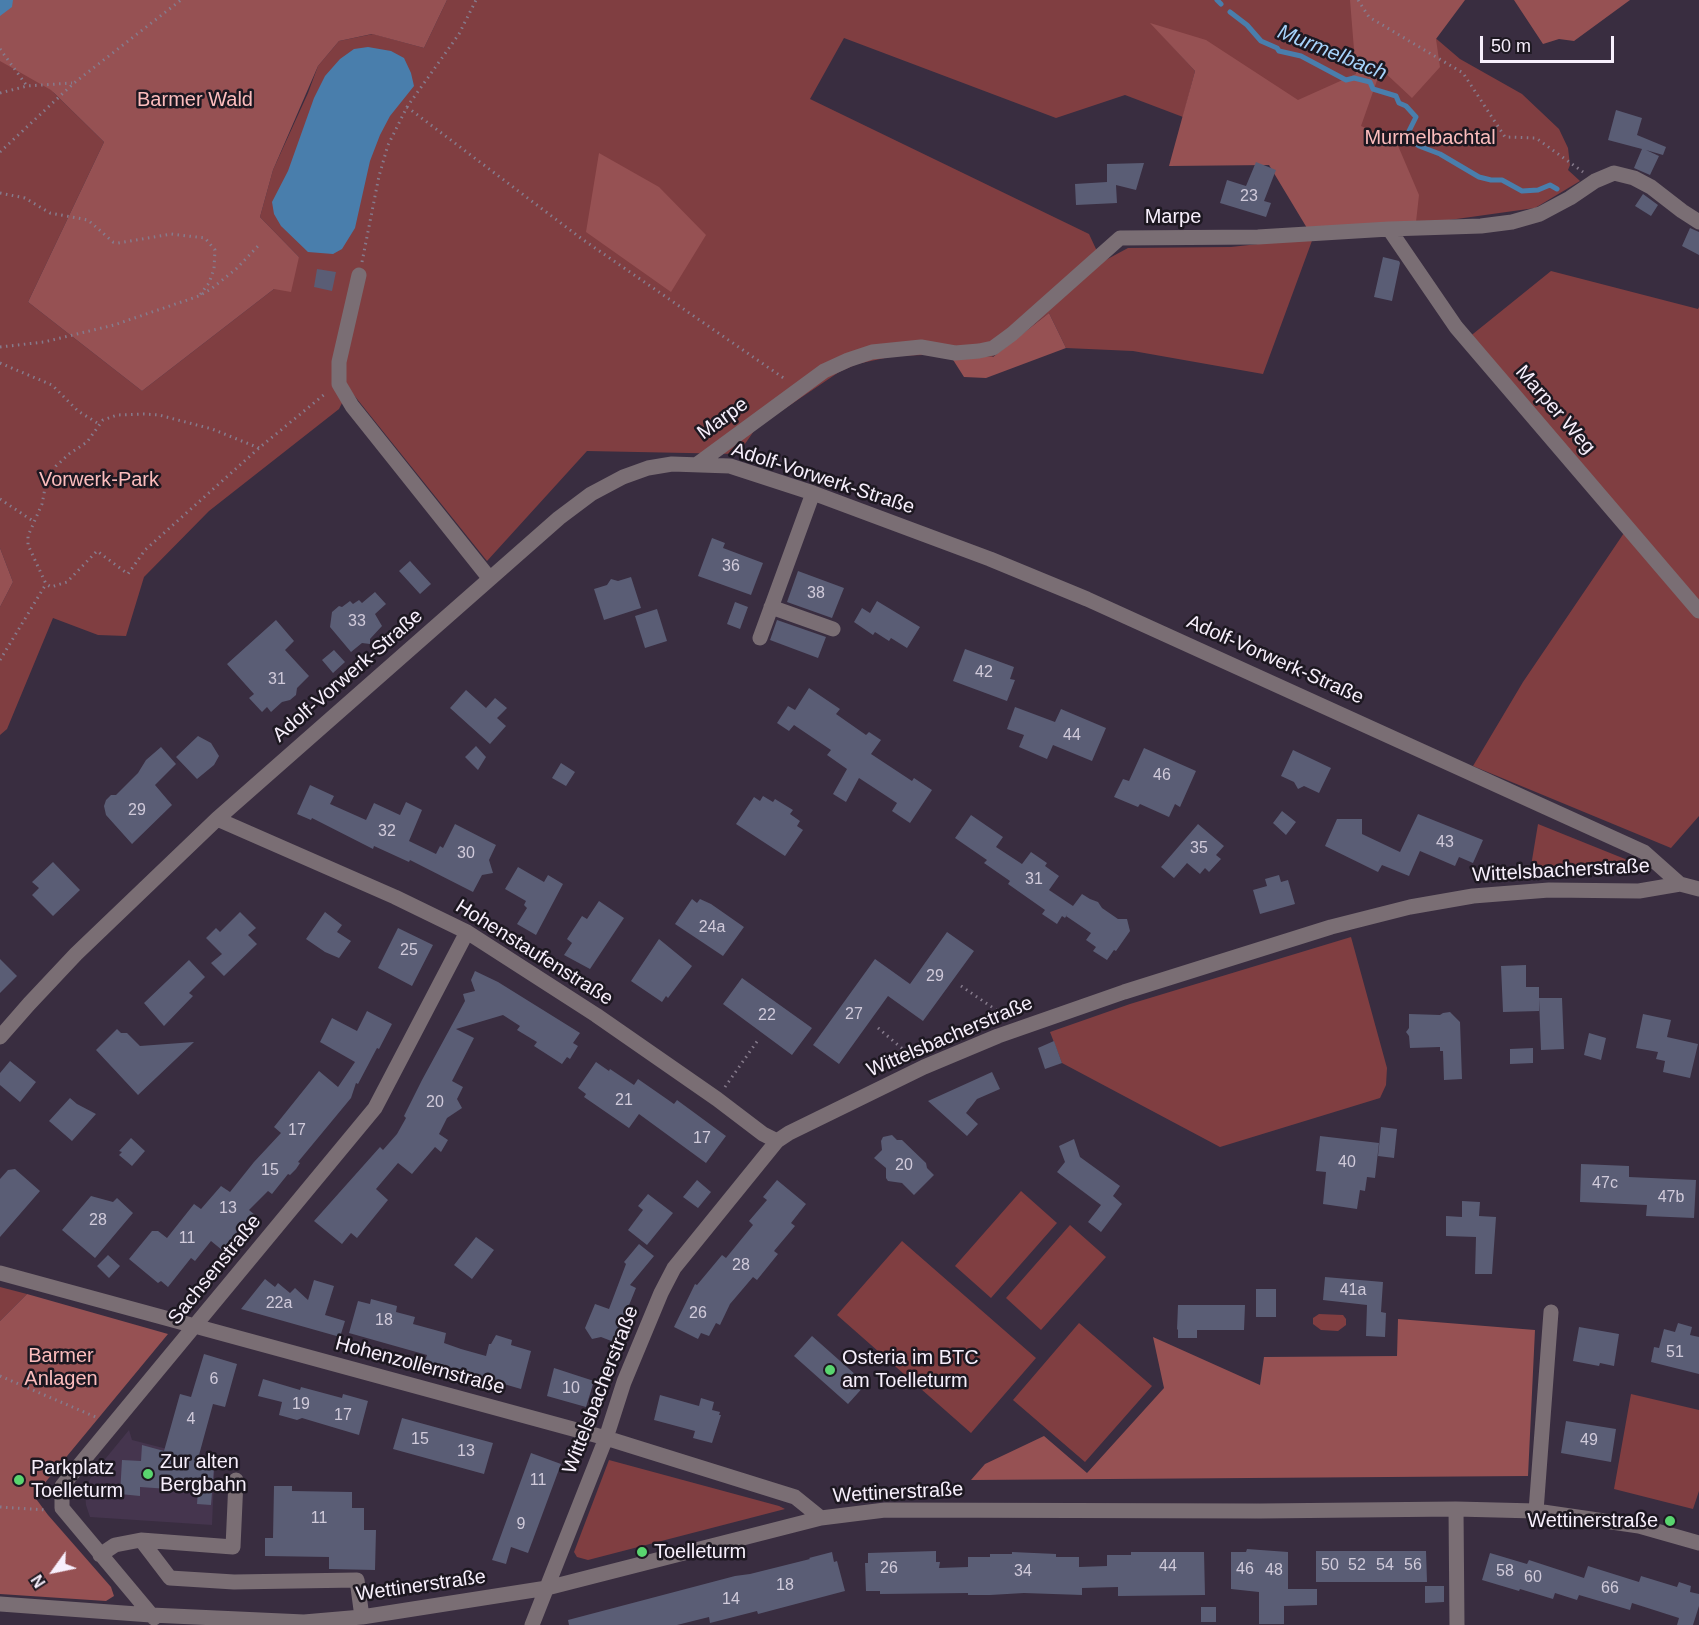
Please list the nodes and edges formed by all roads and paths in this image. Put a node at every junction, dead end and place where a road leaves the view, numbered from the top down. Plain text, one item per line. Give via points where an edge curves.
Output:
1 (181, 0) edge
2 (476, 0) edge
3 (1358, 0) edge
4 (0, 49) edge
5 (74, 83) junction
6 (27, 86) junction
7 (0, 93) edge
8 (407, 107) junction
9 (0, 152) edge
10 (1595, 181) junction
11 (0, 193) edge
12 (1699, 222) edge
13 (1389, 229) junction
14 (259, 245) dead end
15 (359, 275) joint
16 (199, 296) junction
17 (0, 348) edge
18 (0, 363) edge
19 (799, 389) junction
20 (322, 397) dead end
21 (99, 424) junction
22 (259, 448) junction
23 (696, 465) junction
24 (813, 493) junction
25 (0, 499) edge
26 (33, 521) junction
27 (490, 579) junction
28 (46, 584) junction
29 (771, 608) junction
30 (1699, 611) edge
31 (833, 629) dead end
32 (760, 638) dead end
33 (0, 660) edge
34 (217, 819) junction
35 (1680, 884) junction
36 (1699, 889) edge
37 (466, 932) junction
38 (961, 986) dead end
39 (1021, 1027) junction
40 (878, 1028) dead end
41 (0, 1037) edge
42 (758, 1040) dead end
43 (924, 1067) junction
44 (717, 1099) junction
45 (777, 1141) junction
46 (0, 1273) edge
47 (1551, 1312) dead end
48 (195, 1327) junction
49 (0, 1376) edge
50 (102, 1419) dead end
51 (606, 1438) junction
52 (236, 1480) dead end
53 (0, 1507) edge
54 (62, 1508) junction
55 (1456, 1509) junction
56 (1536, 1511) junction
57 (821, 1518) junction
58 (141, 1540) junction
59 (1699, 1543) edge
60 (100, 1555) junction
61 (547, 1588) junction
62 (0, 1605) edge
63 (362, 1617) junction
64 (155, 1620) edge
65 (532, 1625) edge
66 (1456, 1625) edge

1 - 5 path
2 - 8 path via 459,34
3 - 10 path via 1369,17 1463,73 1505,137 1536,138
4 - 6 path
5 - 6 path
5 - 9 path
6 - 7 path
8 - 15 path via 388,145 379,176
8 - 19 path via 582,239
10 - 12 street, Marpe via 1614,172 1634,178
10 - 13 street, Marpe via 1540,214 1512,222
11 - 16 path via 25,198 50,213 88,220 113,242 171,234 205,238 215,250 214,269
13 - 19 street, Marpe via 1258,237 1120,238 993,348 955,353 921,347 872,352 824,371
13 - 30 street, Marper Weg via 1456,327
14 - 16 path via 237,269
15 - 27 street via 339,362 339,384 352,406
16 - 17 path via 114,325
18 - 21 path via 52,385 78,411
19 - 23 street, Marpe
20 - 22 path
21 - 22 path via 117,415 159,415 212,429
21 - 26 path via 87,442 51,472
22 - 28 path via 145,550 128,574 97,550 67,582 51,587
23 - 24 street, Adolf-Vorwerk-Straße via 729,466
23 - 27 street, Adolf-Vorwerk-Straße via 648,468 591,494
24 - 29 street
24 - 35 street, Adolf-Vorwerk-Straße via 990,559 1186,642 1644,852
25 - 26 path
26 - 28 path via 28,545
27 - 34 street, Adolf-Vorwerk-Straße
28 - 33 path
29 - 31 street
29 - 32 street
34 - 37 street, Hohenstaufenstraße
34 - 41 street, Adolf-Vorwerk-Straße via 76,954
35 - 36 street, Adolf-Vorwerk-Straße
35 - 39 street, Wittelsbacherstraße via 1640,891 1549,890 1473,896 1410,907 1331,927
37 - 44 street, Hohenstaufenstraße
37 - 48 street, Sachsenstraße via 375,1108
38 - 39 path
39 - 43 street, Wittelsbacherstraße
40 - 43 path
42 - 44 path
43 - 45 street, Wittelsbacherstraße
44 - 45 street, Hohenstaufenstraße
45 - 51 street, Wittelsbacherstraße via 674,1268 624,1382
46 - 48 street, Hohenzollernstraße
47 - 56 street
48 - 51 street, Hohenzollernstraße
48 - 54 street, Sachsenstraße via 62,1486
49 - 50 path
51 - 57 street, Hohenzollernstraße via 795,1497
51 - 61 street, Wittelsbacherstraße
52 - 58 street via 233,1547
53 - 54 path
54 - 60 street
55 - 56 street, Wettinerstraße
55 - 57 street, Wettinerstraße via 885,1510
55 - 66 street
56 - 59 street, Wettinerstraße via 1639,1526
57 - 61 street, Wettinerstraße
58 - 60 street via 115,1545
58 - 63 street via 170,1578 234,1582 357,1580
60 - 64 street
61 - 63 street, Wettinerstraße
61 - 65 street, Wittelsbacherstraße
62 - 64 street, Wettinerstraße
63 - 64 street, Wettinerstraße via 304,1622

